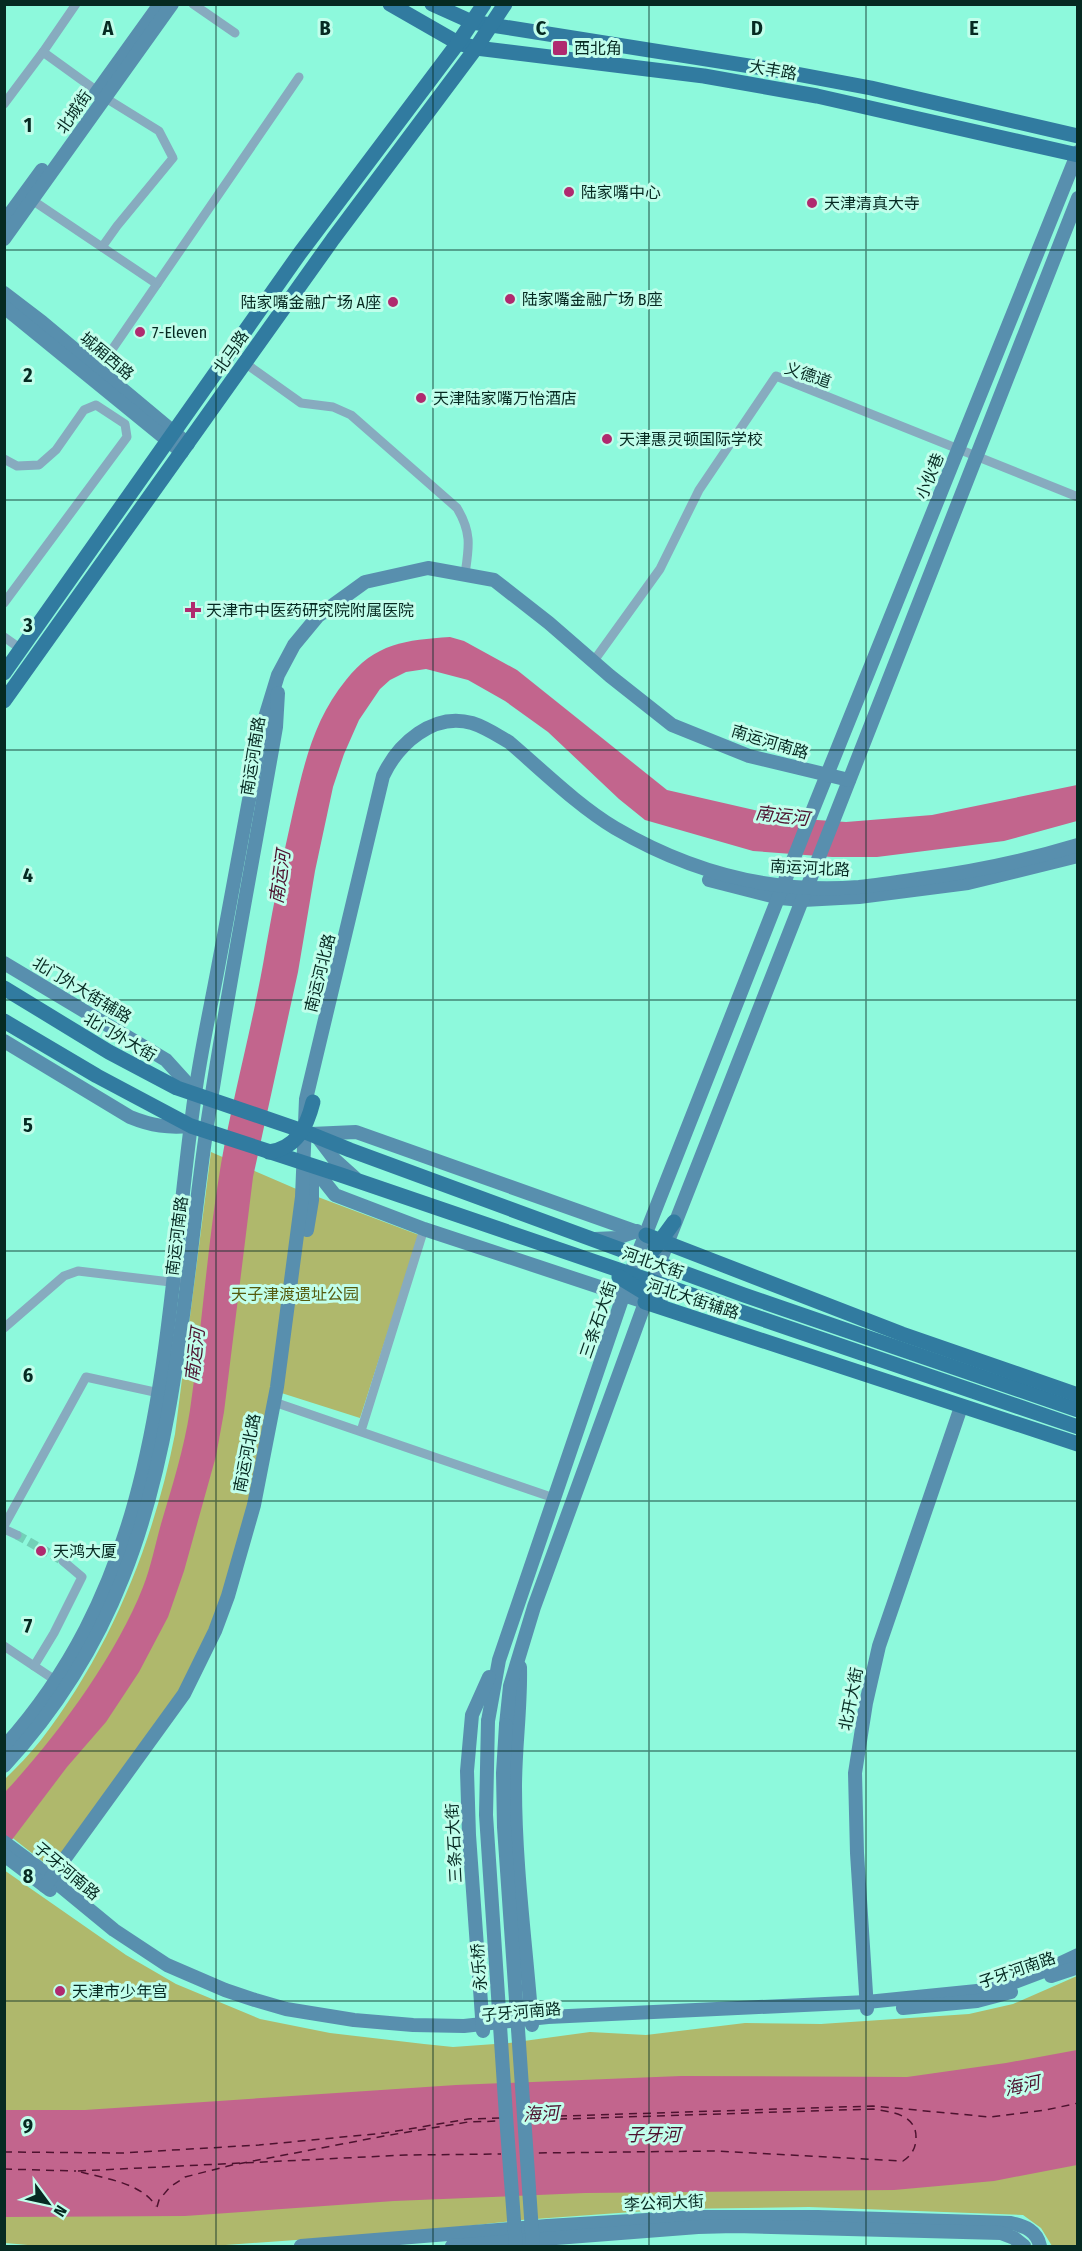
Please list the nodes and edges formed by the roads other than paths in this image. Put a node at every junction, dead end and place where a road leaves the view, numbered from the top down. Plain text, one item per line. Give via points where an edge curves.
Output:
1 (76, 4) edge
2 (160, 4) edge
3 (172, 4) edge
4 (193, 4) edge
5 (390, 4) edge
6 (432, 4) edge
7 (484, 4) edge
8 (505, 4) edge
9 (472, 22) junction
10 (491, 26) junction
11 (235, 33) dead end
12 (458, 43) junction
13 (476, 48) junction
14 (43, 52) junction
15 (299, 77) dead end
16 (101, 94) junction
17 (4, 104) edge
18 (1077, 136) edge
19 (1077, 154) edge
20 (1077, 198) edge
21 (32, 200) junction
22 (4, 222) edge
23 (4, 239) edge
24 (102, 248) junction
25 (157, 284) junction
26 (4, 293) edge
27 (4, 307) edge
28 (245, 363) junction
29 (98, 370) junction
30 (171, 437) junction
31 (185, 448) junction
32 (959, 449) junction
33 (975, 455) junction
34 (4, 459) edge
35 (1077, 497) edge
36 (465, 574) junction
37 (4, 603) edge
38 (4, 637) edge
39 (21, 649) junction
40 (593, 662) junction
41 (4, 673) edge
42 (278, 675) junction
43 (4, 701) edge
44 (828, 776) junction
45 (849, 780) junction
46 (1077, 845) edge
47 (1077, 856) edge
48 (794, 862) joint
49 (782, 893) junction
50 (805, 894) junction
51 (4, 963) edge
52 (4, 988) edge
53 (4, 1021) edge
54 (4, 1041) edge
55 (195, 1092) junction
56 (310, 1100) junction
57 (218, 1101) junction
58 (278, 1122) junction
59 (191, 1126) junction
60 (311, 1130) junction
61 (212, 1132) junction
62 (269, 1152) junction
63 (308, 1164) junction
64 (358, 1180) junction
65 (674, 1222) joint
66 (424, 1228) junction
67 (641, 1234) junction
68 (594, 1239) junction
69 (669, 1244) junction
70 (660, 1263) junction
71 (638, 1279) junction
72 (180, 1284) junction
73 (719, 1285) junction
74 (4, 1328) edge
75 (159, 1393) junction
76 (1077, 1395) edge
77 (278, 1403) junction
78 (961, 1407) junction
79 (1077, 1410) edge
80 (1077, 1426) edge
81 (361, 1431) junction
82 (1077, 1444) edge
83 (554, 1498) junction
84 (4, 1528) edge
85 (17, 1535) tunnel mouth
86 (63, 1561) tunnel mouth
87 (4, 1646) edge
88 (520, 1656) junction
89 (499, 1659) junction
90 (34, 1666) junction
91 (55, 1680) junction
92 (488, 1720) joint
93 (506, 1725) joint
94 (4, 1748) edge
95 (4, 1766) edge
96 (7, 1851) edge
97 (51, 1885) junction
98 (1077, 1955) edge
99 (1077, 1966) edge
100 (867, 2007) junction
101 (531, 2021) junction
102 (483, 2028) junction
103 (548, 2237) edge
104 (497, 2240) edge
105 (1022, 2245) edge
106 (301, 2247) edge
107 (452, 2247) edge
108 (516, 2247) edge
109 (533, 2247) edge
110 (1040, 2247) edge

1 - 14 street
2 - 16 street, 北城街
3 - 16 street, 北城街
4 - 11 street
5 - 12 main road, 大丰路
6 - 9 main road, 大丰路
7 - 9 main road, 北马路
8 - 10 main road, 北马路
9 - 10 main road, 大丰路
9 - 12 main road, 北马路
10 - 13 main road, 北马路
10 - 18 main road, 大丰路 via 871,88
12 - 13 main road, 大丰路
12 - 30 main road, 北马路 via 307,243
13 - 19 main road, 大丰路 via 704,76 817,96
13 - 28 main road, 北马路
14 - 16 street
14 - 17 street
15 - 25 street
16 - 21 street, 北城街
16 - 22 street, 北城街
16 - 24 street via 159,132 173,158
19 - 32 street, 小伙巷
20 - 33 street, 小伙巷
21 - 23 street, 北城街
21 - 24 street
24 - 25 street
25 - 29 street
26 - 29 street, 城厢西路
27 - 30 street, 城厢西路
28 - 31 main road, 北马路
28 - 36 street via 301,403 333,407 351,415 457,508 466,524 469,542
29 - 30 street, 城厢西路
30 - 31 street, 城厢西路
30 - 39 main road, 北马路
31 - 43 main road, 北马路
32 - 33 street, 义德道
32 - 40 street, 义德道 via 776,376 699,490 660,569
32 - 44 street, 小伙巷
33 - 35 street, 义德道
33 - 45 street, 小伙巷
34 - 37 street via 16,466 39,465 56,450 84,410 96,405 125,424 127,436
36 - 40 street, 南运河南路 via 494,580
36 - 42 street, 南运河南路 via 428,568 365,582 318,616 294,645
38 - 39 street
39 - 41 main road, 北马路
40 - 44 street, 南运河南路 via 672,725 749,756
42 - 55 street, 南运河南路 via 263,724
42 - 57 street, 南运河南路 via 276,727
44 - 45 street, 南运河南路
44 - 48 street, 小伙巷
45 - 50 street, 小伙巷
46 - 50 street, 南运河北路 via 968,872
47 - 50 street, 南运河北路 via 968,884 859,897
48 - 49 street, 三条石大街
49 - 50 street, 南运河北路
49 - 56 street, 南运河北路 via 716,882 678,869 609,834 487,738 467,730 428,736 405,753 390,778
49 - 67 street, 三条石大街 via 654,1215
50 - 65 street
51 - 55 street, 北门外大街辅路 via 166,1060
52 - 55 main road, 北门外大街 via 138,1068 177,1088
53 - 59 main road
54 - 59 street via 130,1117 151,1126
55 - 57 main road, 北门外大街
55 - 59 street, 南运河南路
56 - 58 street via 297,1116
56 - 60 main road
57 - 58 main road, 河北大街
57 - 61 street, 南运河南路
58 - 60 main road, 河北大街
59 - 61 main road
59 - 72 street, 南运河南路
60 - 62 main road via 288,1146
60 - 63 street, 南运河北路
60 - 64 street
60 - 67 street via 356,1132
60 - 68 main road, 河北大街
61 - 62 main road
61 - 72 street, 南运河南路
62 - 63 main road
63 - 64 main road
63 - 66 street, 河北大街辅路 via 335,1195
63 - 77 street, 南运河北路 via 312,1200
64 - 71 main road
65 - 69 main road
66 - 71 street, 河北大街辅路
66 - 81 street
67 - 68 street
67 - 69 main road
67 - 71 street, 三条石大街
68 - 71 main road, 河北大街
69 - 70 street
69 - 71 main road
69 - 73 main road
69 - 76 main road via 902,1334
70 - 71 main road, 河北大街
70 - 73 main road, 河北大街
71 - 78 main road, 河北大街辅路 via 676,1312
71 - 80 main road, 河北大街
71 - 83 street, 三条石大街
71 - 88 street, 三条石大街 via 639,1320 566,1517
72 - 74 street via 78,1271 64,1276
72 - 75 street, 南运河南路
72 - 95 street, 南运河南路 via 155,1474 123,1578 90,1647 64,1689
73 - 79 main road, 河北大街
75 - 84 street via 86,1377
75 - 91 street, 南运河南路 via 143,1478 121,1549 98,1605
77 - 81 street
77 - 97 street, 南运河北路 via 228,1596 206,1652 184,1694
78 - 82 main road, 河北大街辅路
78 - 100 street, 北开大街 via 879,1646 856,1761 857,1852
81 - 83 street
83 - 89 street, 三条石大街
84 - 85 street
86 - 90 street via 81,1576
87 - 90 street
88 - 93 street, 三条石大街 via 510,1686
88 - 101 street, 三条石大街 via 515,1787
89 - 92 street, 三条石大街
89 - 102 street, 三条石大街 via 472,1714 466,1771
90 - 91 street
91 - 94 street, 南运河南路
92 - 108 street, 永乐桥, bridge via 487,1826
93 - 109 street, 永乐桥, bridge via 505,1847
96 - 97 street, 子牙河南路
97 - 102 street, 子牙河南路 via 103,1932 149,1963 250,2008 355,2029 466,2034
98 - 100 street, 子牙河南路 via 1012,1983
99 - 100 street, 子牙河南路 via 977,2001
100 - 101 street, 子牙河南路
101 - 102 street, 子牙河南路
103 - 104 street, 李公祠大街
103 - 105 street, 李公祠大街 via 779,2226 1001,2233
103 - 110 street, 李公祠大街 via 697,2217 773,2216 1011,2223 1029,2229
104 - 106 street, 李公祠大街
104 - 107 street, 李公祠大街

